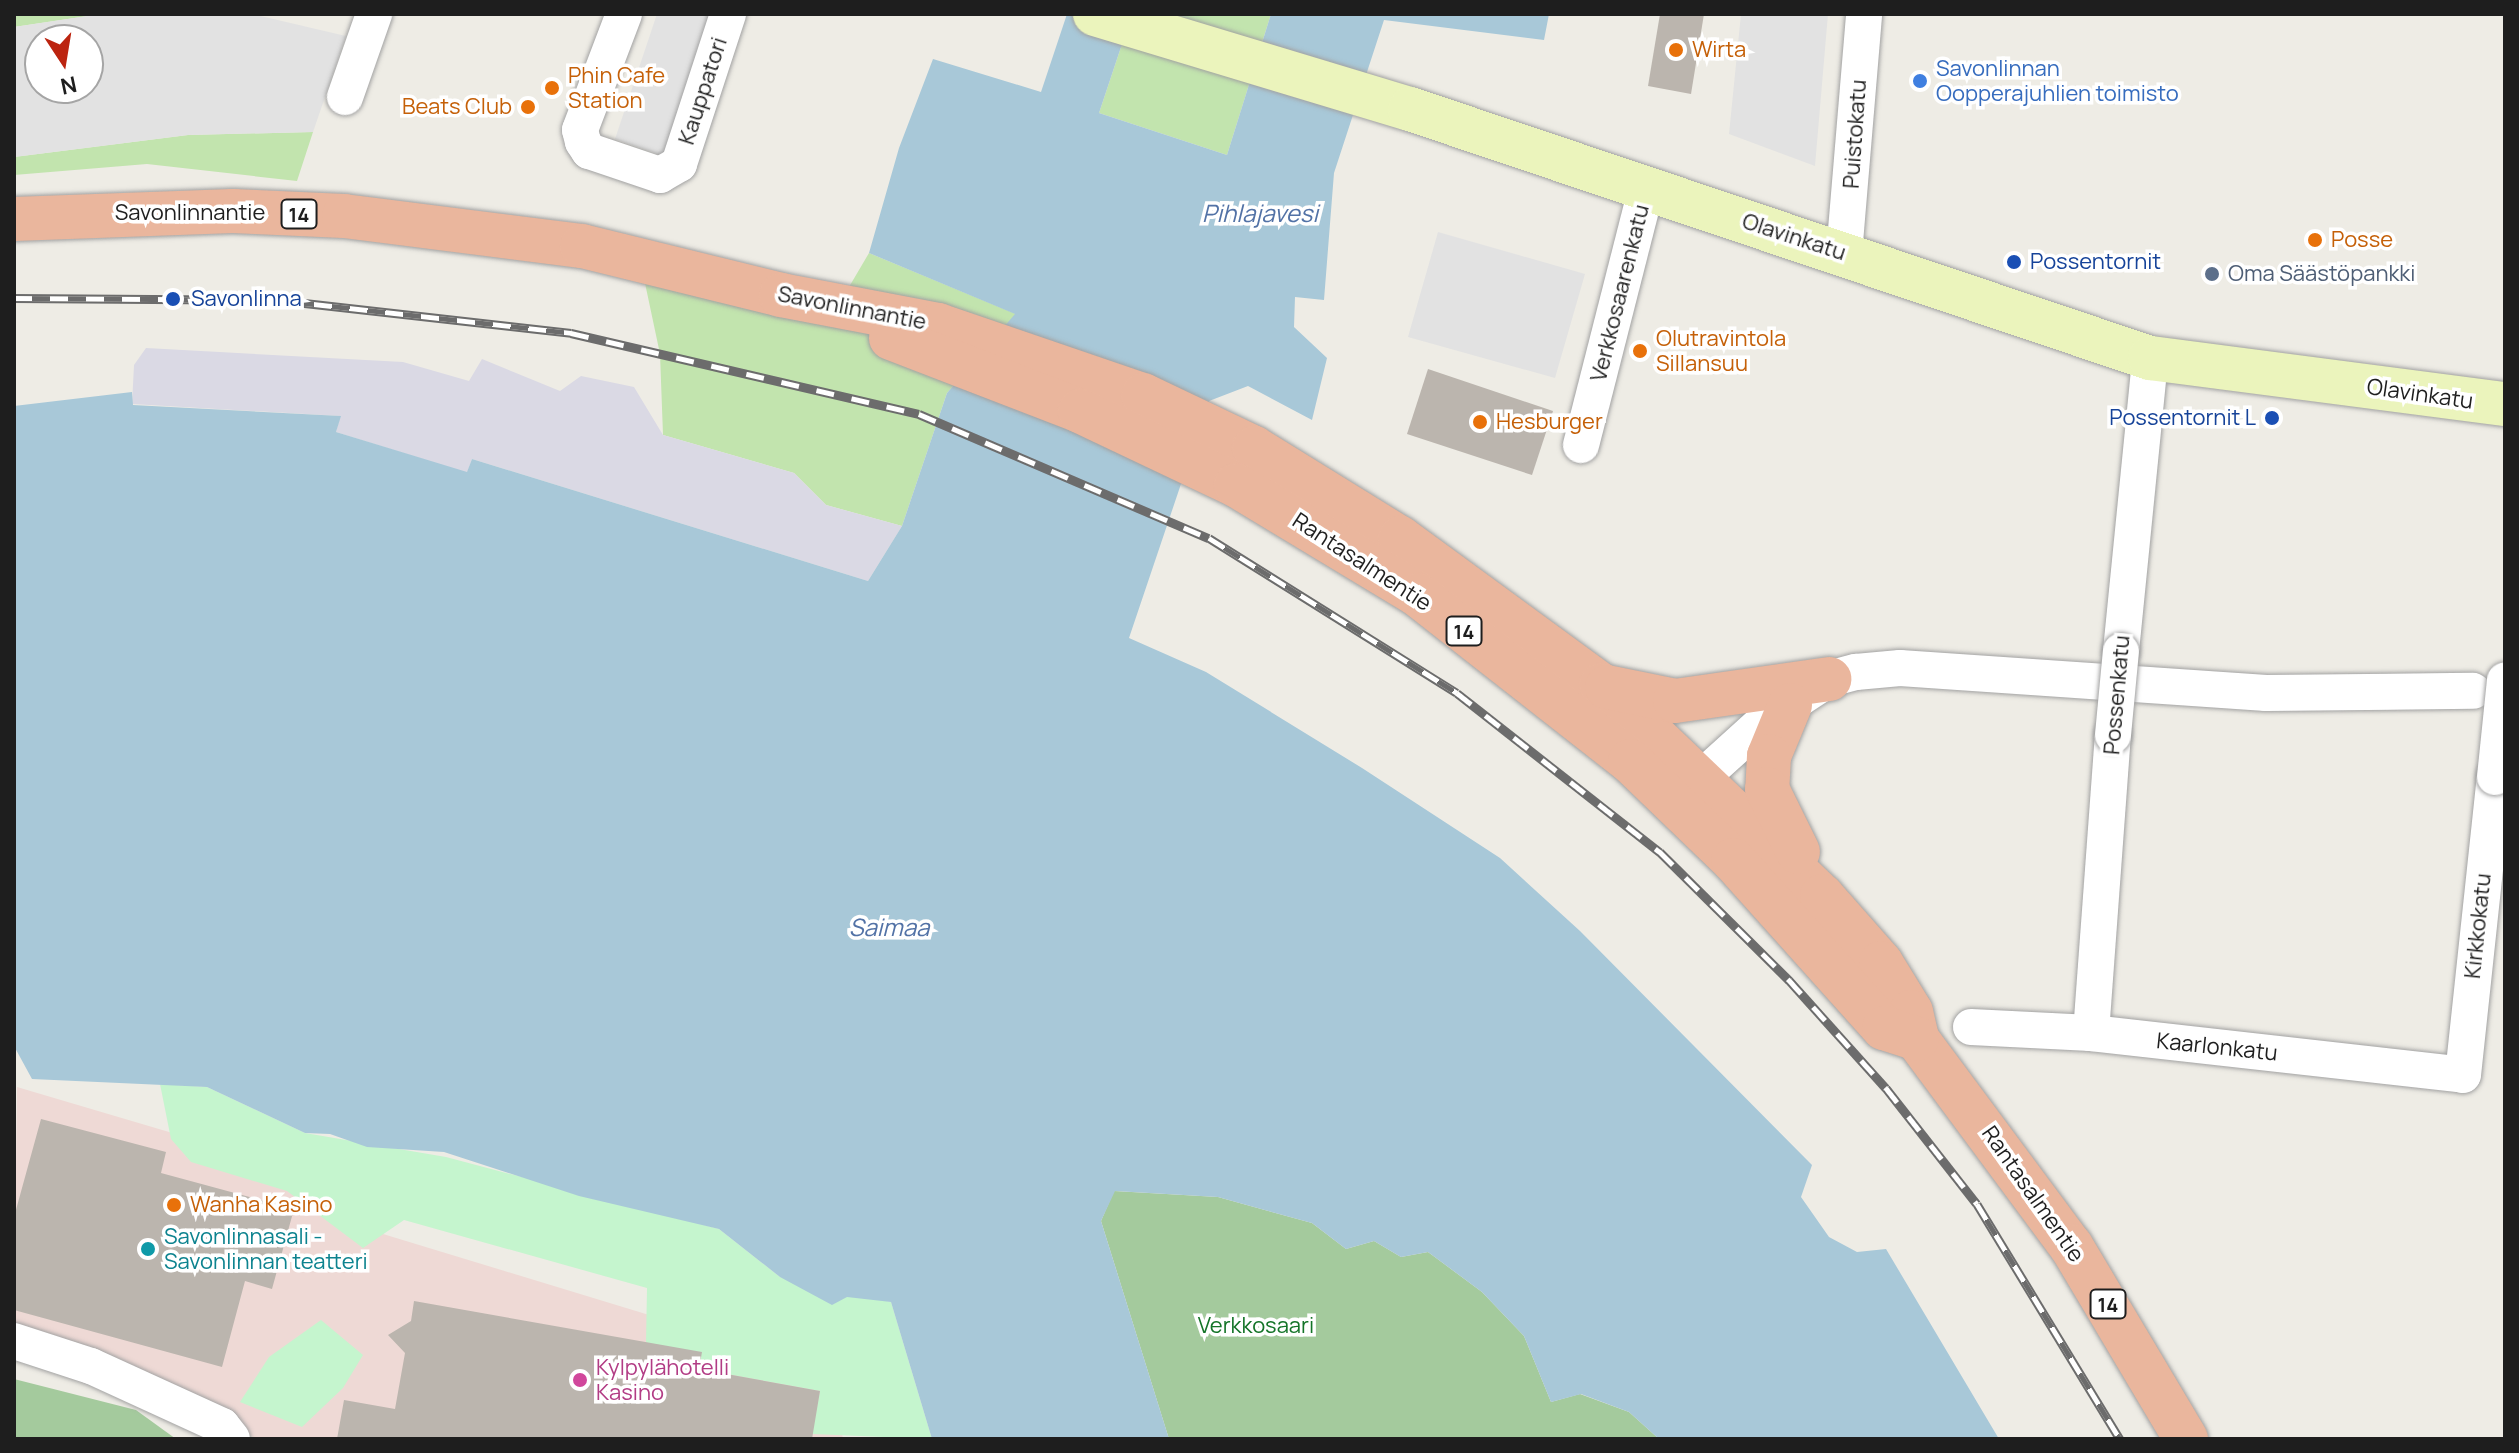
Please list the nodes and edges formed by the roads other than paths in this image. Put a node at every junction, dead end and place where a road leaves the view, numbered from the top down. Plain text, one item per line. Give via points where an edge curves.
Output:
1 (374, 14) edge
2 (624, 14) edge
3 (728, 14) edge
4 (1095, 14) edge
5 (1864, 14) edge
6 (345, 97) dead end
7 (1647, 187) junction
8 (14, 219) edge
9 (1844, 254) junction
10 (2150, 358) junction
11 (2505, 404) edge
12 (1581, 445) dead end
13 (1245, 466) junction
14 (1829, 679) junction
15 (1601, 685) junction
16 (2489, 686) edge
17 (1790, 705) junction
18 (2500, 777) edge
19 (1688, 790) junction
20 (1822, 896) junction
21 (1971, 1027) dead end
22 (2091, 1033) junction
23 (1926, 1049) junction
24 (2463, 1075) joint
25 (14, 1341) edge
26 (232, 1439) edge
27 (2186, 1439) edge

1 - 6 street
2 - 3 street, Kauppatori via 580,130 589,151 660,175 679,164
4 - 7 main road, Olavinkatu
5 - 9 street, Puistokatu
7 - 9 main road, Olavinkatu
7 - 12 street, Verkkosaarenkatu
8 - 13 highway, Savonlinnantie / 14 via 233,211 344,216 582,246 685,268 1143,395
9 - 10 main road, Olavinkatu
10 - 11 main road, Olavinkatu
10 - 22 street, Possenkatu, bridge via 2113,735
13 - 15 highway, Savonlinnantie / 14 via 1400,538
13 - 19 highway, Rantasalmentie / 14
14 - 15 highway via 1675,701
14 - 16 street via 1900,668 2176,690
14 - 17 street
15 - 19 highway, Rantasalmentie / 14
16 - 18 street, Kirkkokatu, bridge
17 - 19 street
17 - 20 highway via 1769,756 1767,789
18 - 24 street, Kirkkokatu
19 - 20 highway, Rantasalmentie / 14
19 - 23 highway, Rantasalmentie / 14 via 1884,1028
20 - 23 highway, Rantasalmentie / 14 via 1881,963
21 - 22 street, Kaarlonkatu
22 - 24 street, Kaarlonkatu
23 - 27 highway, Rantasalmentie / 14 via 2118,1319
25 - 26 street via 161,1398 222,1426

